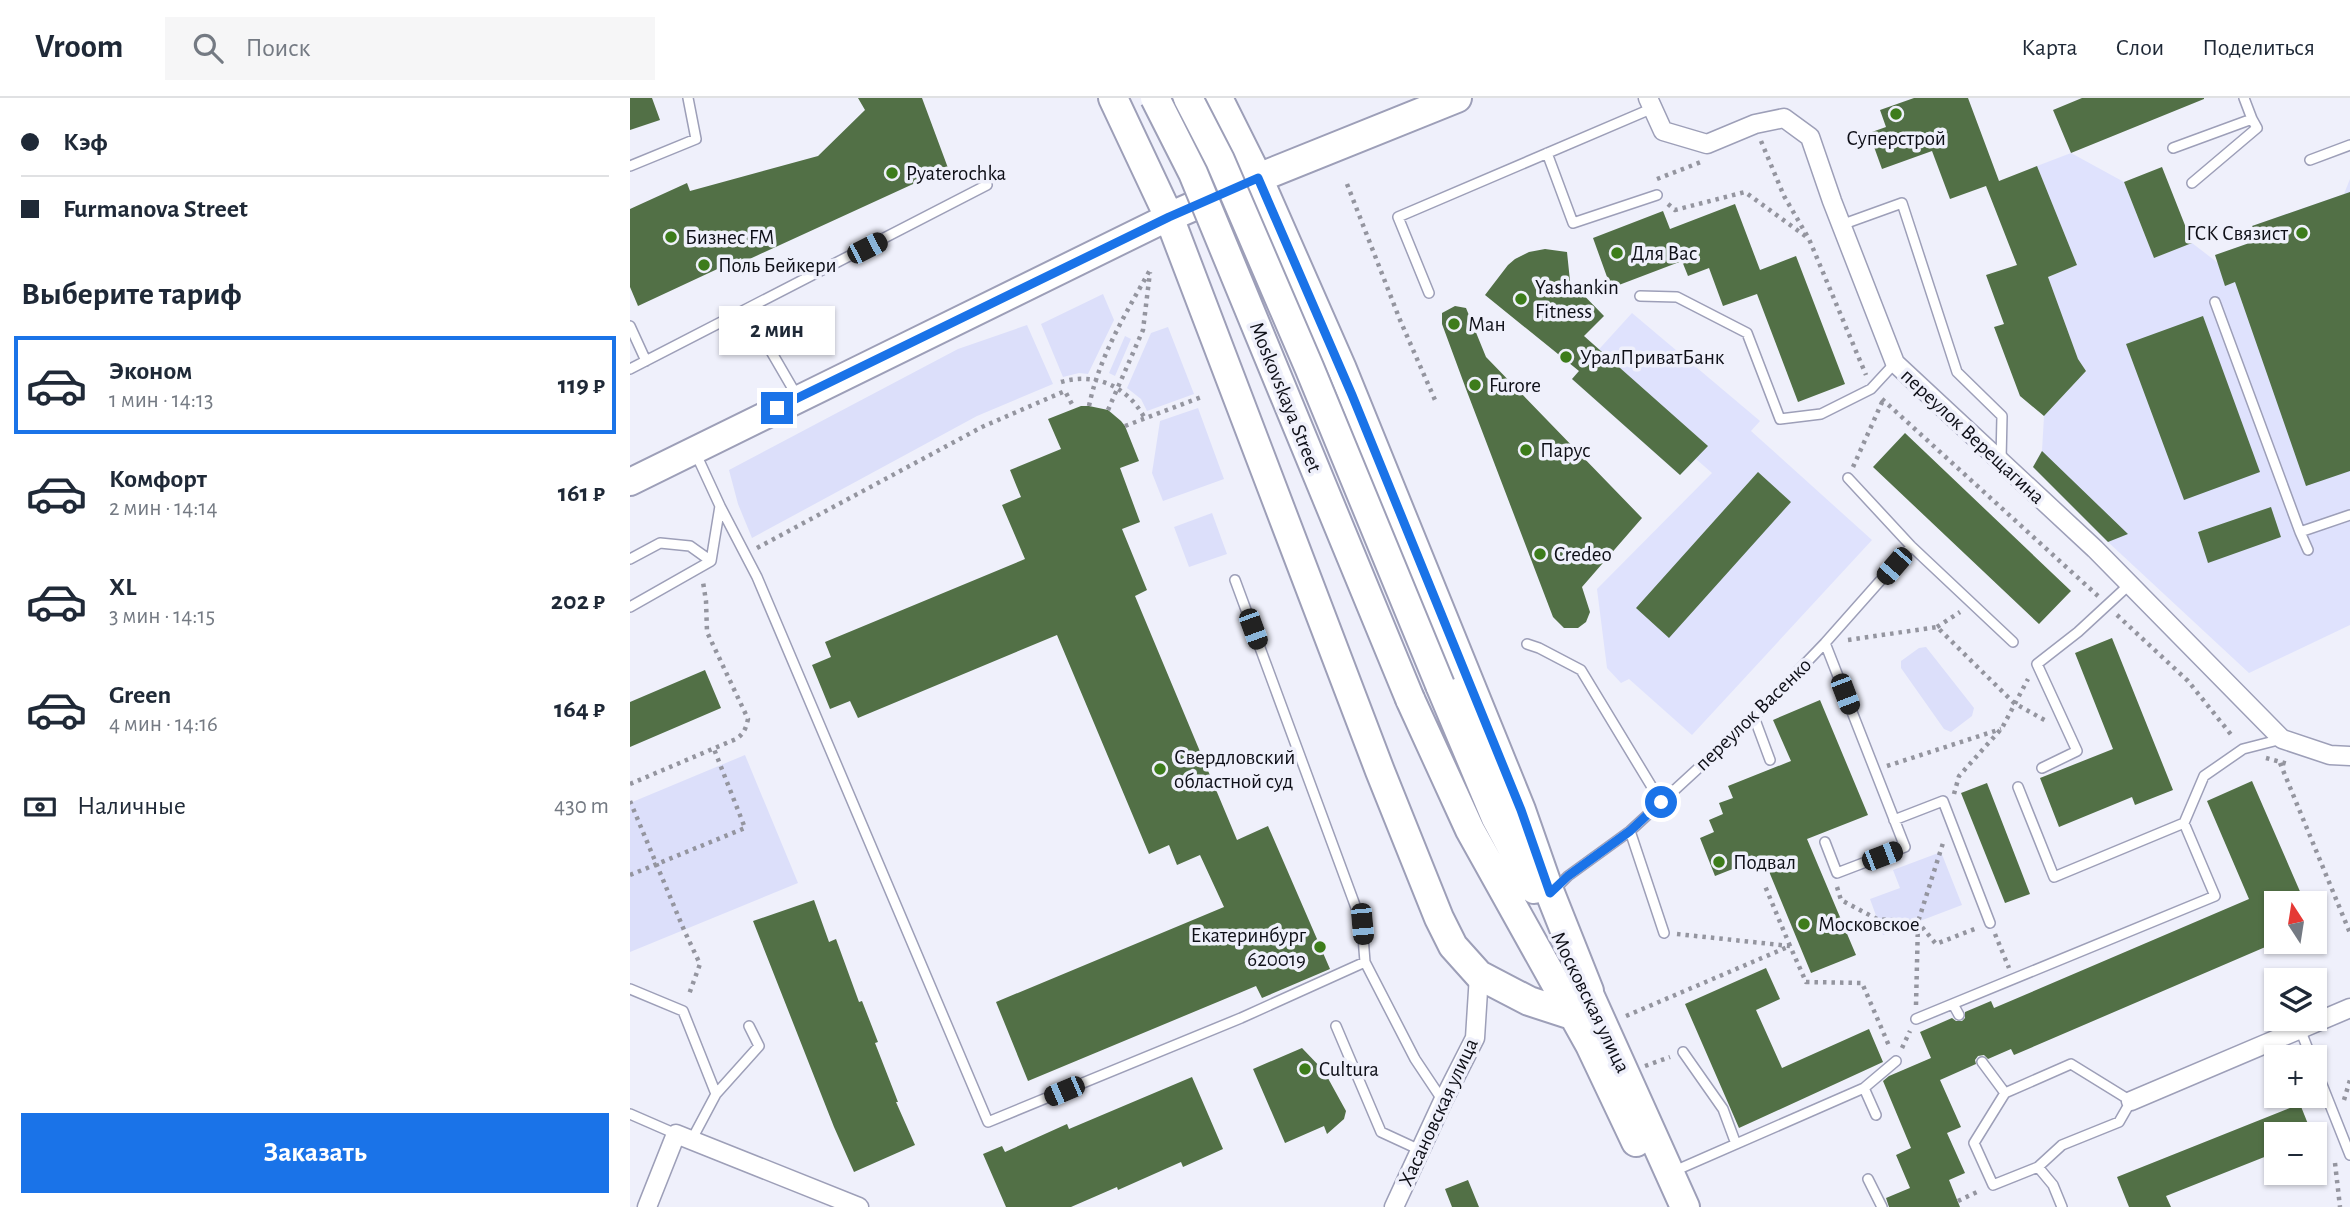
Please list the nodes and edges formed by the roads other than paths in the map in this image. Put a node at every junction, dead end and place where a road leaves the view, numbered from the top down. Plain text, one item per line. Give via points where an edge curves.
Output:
1 (688, 98) edge
2 (1113, 98) edge
3 (1155, 98) edge
4 (1188, 98) edge
5 (1218, 98) edge
6 (1457, 98) edge
7 (2244, 98) edge
8 (1651, 103) edge
9 (2252, 119) junction
10 (2350, 145) edge
11 (2173, 148) dead end
12 (1547, 153) junction
13 (2309, 160) dead end
14 (630, 166) edge
15 (1258, 178) junction
16 (2193, 183) dead end
17 (987, 185) dead end
18 (1657, 195) road end
19 (1169, 217) junction
20 (1841, 225) junction
21 (1429, 293) dead end
22 (1640, 296) dead end
23 (2215, 302) dead end
24 (747, 310) junction
25 (630, 326) edge
26 (646, 361) junction
27 (1895, 363) junction
28 (630, 369) edge
29 (797, 398) junction
30 (694, 449) junction
31 (2001, 462) junction
32 (1848, 478) road end
33 (630, 482) edge
34 (720, 506) junction
35 (2350, 514) edge
36 (2300, 532) junction
37 (1911, 546) junction
38 (2308, 550) dead end
39 (630, 559) edge
40 (711, 561) junction
41 (1235, 580) dead end
42 (2130, 584) junction
43 (630, 607) edge
44 (2012, 642) dead end
45 (1825, 643) junction
46 (1527, 644) dead end
47 (1440, 685) joint
48 (1410, 699) joint
49 (1754, 717) junction
50 (2282, 739) junction
51 (2350, 756) edge
52 (1770, 760) dead end
53 (2042, 768) dead end
54 (2018, 787) dead end
55 (1661, 802) junction
56 (1894, 820) junction
57 (2185, 823) junction
58 (1630, 831) junction
59 (1825, 842) dead end
60 (1550, 893) junction
61 (1990, 923) road end
62 (1664, 933) road end
63 (1365, 962) junction
64 (1479, 975) junction
65 (630, 989) edge
66 (1589, 991) junction
67 (1953, 1004) junction
68 (2350, 1007) edge
69 (1959, 1015) dead end
70 (1575, 1016) junction
71 (2327, 1017) edge
72 (1916, 1020) dead end
73 (749, 1026) dead end
74 (1336, 1026) dead end
75 (2295, 1031) edge
76 (1684, 1052) road end
77 (1896, 1061) road end
78 (1982, 1062) dead end
79 (1864, 1088) junction
80 (2005, 1093) junction
81 (716, 1094) junction
82 (2327, 1097) edge
83 (1443, 1101) junction
84 (2132, 1101) junction
85 (630, 1114) edge
86 (1876, 1115) dead end
87 (684, 1137) junction
88 (1736, 1144) junction
89 (1420, 1150) junction
90 (2350, 1155) edge
91 (2038, 1167) junction
92 (1671, 1173) junction
93 (1868, 1179) dead end
94 (647, 1207) edge
95 (859, 1207) edge
96 (1394, 1207) edge
97 (1665, 1207) edge
98 (1685, 1207) edge
99 (1882, 1207) edge
100 (2062, 1207) edge

1 - 14 lane via 695,139
2 - 19 main road
3 - 48 main road, Moskovskaya Street, bridge via 1193,173
4 - 47 main road, Moskovskaya Street, bridge via 1220,160 1309,367
5 - 15 main road
6 - 15 main road
7 - 9 lane
8 - 12 lane
8 - 20 street, переулок Верещагина via 1663,131 1707,144 1755,124 1784,118 1810,137
9 - 11 lane
9 - 16 lane via 2257,128
10 - 13 lane
12 - 18 lane via 1573,223
12 - 21 lane via 1398,216
15 - 19 main road
15 - 60 main road via 1347,382 1521,810
17 - 24 lane
19 - 29 street
19 - 64 main road via 1439,918 1453,946
20 - 27 street, переулок Верещагина
20 - 31 lane via 1902,203 1957,372 2002,416
22 - 27 lane via 1677,297 1746,332 1780,419 1821,414 1871,389
23 - 36 lane
24 - 26 lane
24 - 29 lane
25 - 26 lane
26 - 28 lane
27 - 31 street, переулок Верещагина
29 - 30 street
30 - 33 street
30 - 34 lane
31 - 42 street, переулок Верещагина
32 - 37 lane
34 - 40 lane
34 - 63 lane via 757,577 988,1122
35 - 36 lane
36 - 38 lane
37 - 44 lane
37 - 45 lane, переулок Васенко
39 - 40 lane via 660,543 690,546
40 - 43 lane
41 - 63 lane via 1362,924
42 - 50 street, переулок Верещагина
42 - 53 lane via 2037,664 2077,751
45 - 49 lane, переулок Васенко
45 - 56 lane
46 - 55 lane via 1581,670
47 - 66 main road, Московская улица via 1496,818
48 - 70 main road, Московская улица via 1470,830
49 - 52 lane
49 - 55 lane, переулок Васенко
50 - 51 street, переулок Верещагина via 2330,755
50 - 57 lane via 2243,749 2204,776
54 - 57 lane via 2054,877
55 - 58 lane, переулок Васенко
56 - 59 lane via 1905,847 1837,873
56 - 61 lane via 1943,802
57 - 67 lane via 2214,896
58 - 60 lane, переулок Васенко
58 - 62 lane
60 - 66 main road
63 - 83 lane via 1415,1059
64 - 70 main road via 1529,1001
64 - 83 street, Хасановская улица via 1475,1038
65 - 81 lane via 683,1011
66 - 92 main road, Московская улица
67 - 69 lane
67 - 72 lane
68 - 71 street
70 - 97 main road
73 - 81 lane via 759,1046
74 - 89 lane via 1381,1132
75 - 84 street
76 - 88 lane via 1723,1110
77 - 79 lane
78 - 80 lane
79 - 86 lane
79 - 88 lane
80 - 84 lane via 2071,1064
80 - 91 lane via 1974,1143 1993,1185
81 - 87 lane
82 - 90 lane
83 - 89 street, Хасановская улица
84 - 91 lane via 2119,1122 2062,1145
85 - 87 lane
87 - 94 street
87 - 95 street
88 - 92 lane
89 - 96 street, Хасановская улица
91 - 100 lane via 2053,1185
92 - 98 main road, Московская улица
93 - 99 lane

